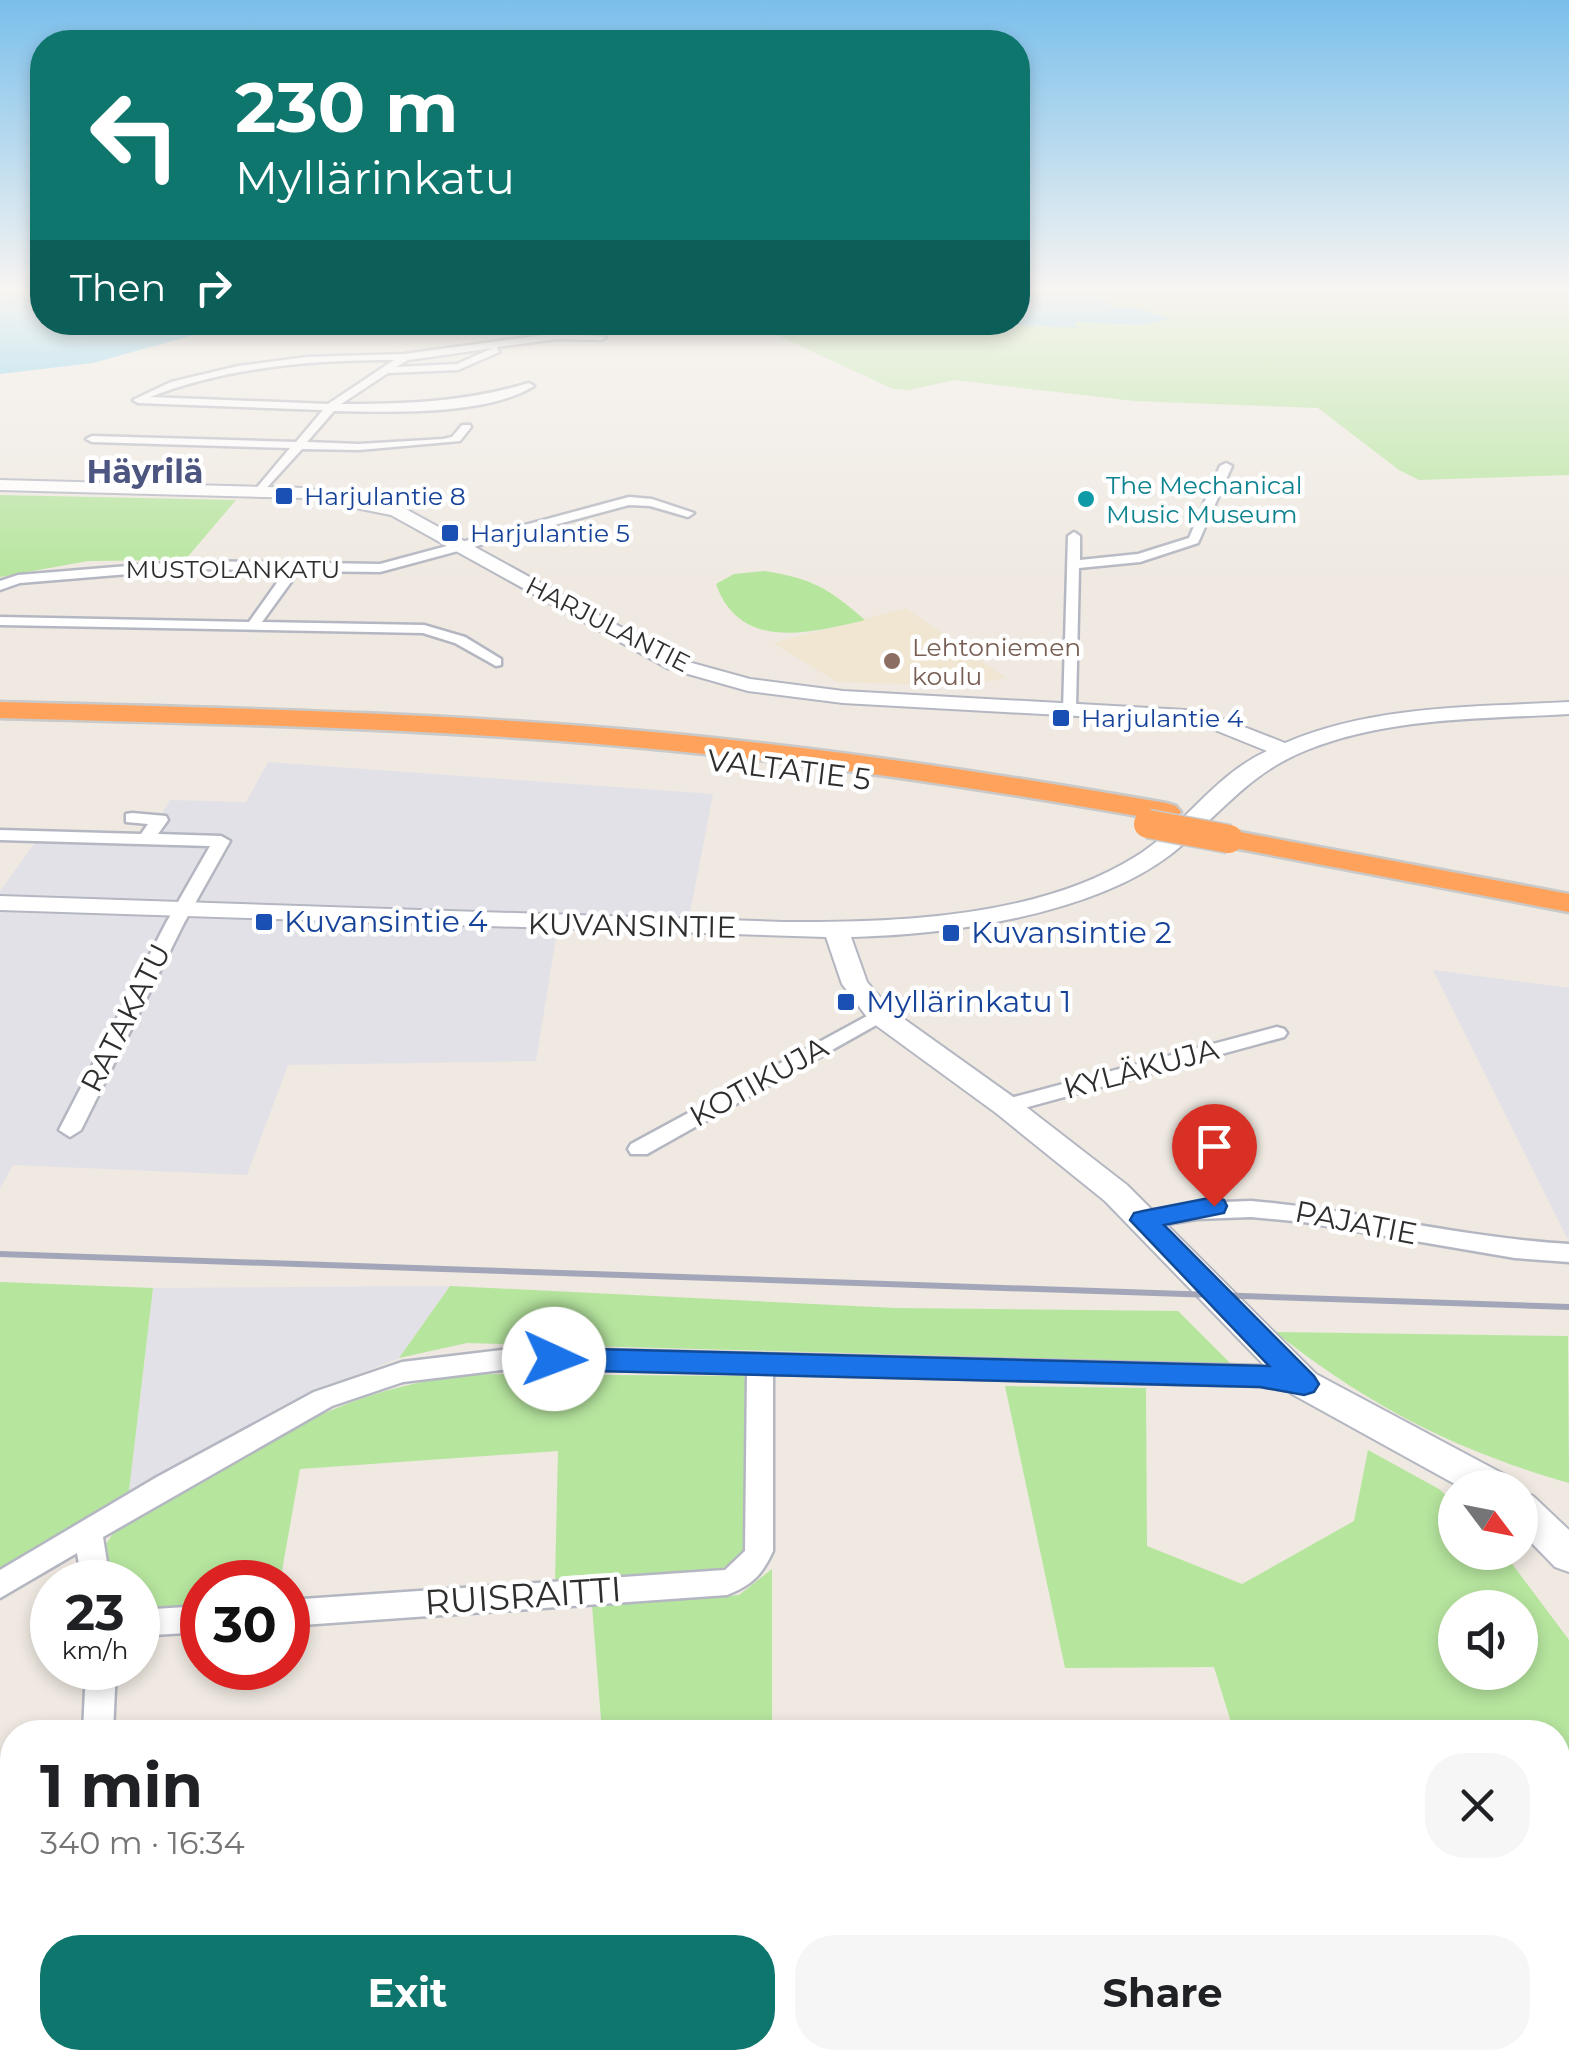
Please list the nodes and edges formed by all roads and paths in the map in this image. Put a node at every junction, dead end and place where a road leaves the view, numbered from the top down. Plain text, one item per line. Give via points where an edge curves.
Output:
1 (171, 387) edge
2 (361, 387) edge
3 (525, 387) edge
4 (334, 405) junction
5 (466, 427) dead end
6 (92, 438) dead end
7 (299, 444) junction
8 (1226, 466) dead end
9 (0, 485) edge
10 (260, 491) junction
11 (688, 513) dead end
12 (1074, 536) dead end
13 (465, 548) junction
14 (1072, 565) junction
15 (294, 568) junction
16 (0, 586) edge
17 (0, 621) edge
18 (251, 628) junction
19 (496, 662) dead end
20 (1068, 708) junction
21 (1569, 708) edge
22 (0, 710) edge
23 (0, 724) edge
24 (1285, 751) junction
25 (132, 818) dead end
26 (1157, 818) junction
27 (1236, 832) junction
28 (0, 835) edge
29 (147, 838) junction
30 (1569, 886) edge
31 (0, 903) edge
32 (1569, 903) edge
33 (184, 908) junction
34 (837, 930) junction
35 (880, 1015) junction
36 (1277, 1033) dead end
37 (1006, 1106) junction
38 (70, 1130) dead end
39 (639, 1150) dead end
40 (1143, 1220) junction
41 (1569, 1254) edge
42 (760, 1366) junction
43 (1304, 1384) junction
44 (1463, 1470) edge
45 (1538, 1526) edge
46 (88, 1532) junction
47 (1569, 1556) edge
48 (92, 1560) edge
49 (0, 1585) edge
50 (310, 1611) edge
51 (100, 1690) edge
52 (99, 1720) edge

1 - 4 street via 138,400
2 - 4 street
3 - 4 street via 452,403
4 - 7 street
5 - 7 street via 443,442
6 - 7 street
7 - 10 street
8 - 14 street via 1194,540 1140,558
9 - 10 street, HARJULANTIE
10 - 13 street, HARJULANTIE via 359,500 396,511
11 - 13 street, MUSTOLANKATU via 654,500 628,500
12 - 14 street
13 - 15 street, MUSTOLANKATU via 380,568
13 - 20 street, HARJULANTIE via 674,664 748,685 844,697
14 - 20 street
15 - 16 street, MUSTOLANKATU via 155,567
15 - 18 street
17 - 18 street, MUSTOLANKATU
18 - 19 street, MUSTOLANKATU via 424,629
20 - 24 street, HARJULANTIE via 1185,716
21 - 24 street via 1383,722
22 - 26 highway, VALTATIE 5 via 592,735 869,764
23 - 26 highway, VALTATIE 5 via 449,739 671,756
24 - 34 street, KUVANSINTIE via 1227,788 1159,852 1088,886 980,916
25 - 29 street via 160,820
26 - 27 highway, VALTATIE 5, bridge
27 - 30 highway, VALTATIE 5
27 - 32 highway, VALTATIE 5
28 - 29 street
29 - 33 street, RATAKATU via 222,841
31 - 33 street, KUVANSINTIE
33 - 34 street, KUVANSINTIE via 507,924
33 - 38 street, RATAKATU
34 - 35 street via 855,984
35 - 37 street
35 - 39 street, KOTIKUJA
36 - 37 street, KYLÄKUJA
37 - 40 street
40 - 41 street, PAJATIE via 1214,1206 1271,1208 1476,1247
40 - 43 street
42 - 43 street via 1260,1376
42 - 46 street via 520,1358 402,1372 323,1399
42 - 50 street, RUISRAITTI via 759,1550 742,1576
43 - 44 street
45 - 47 street
46 - 48 street
46 - 49 street
51 - 52 street

